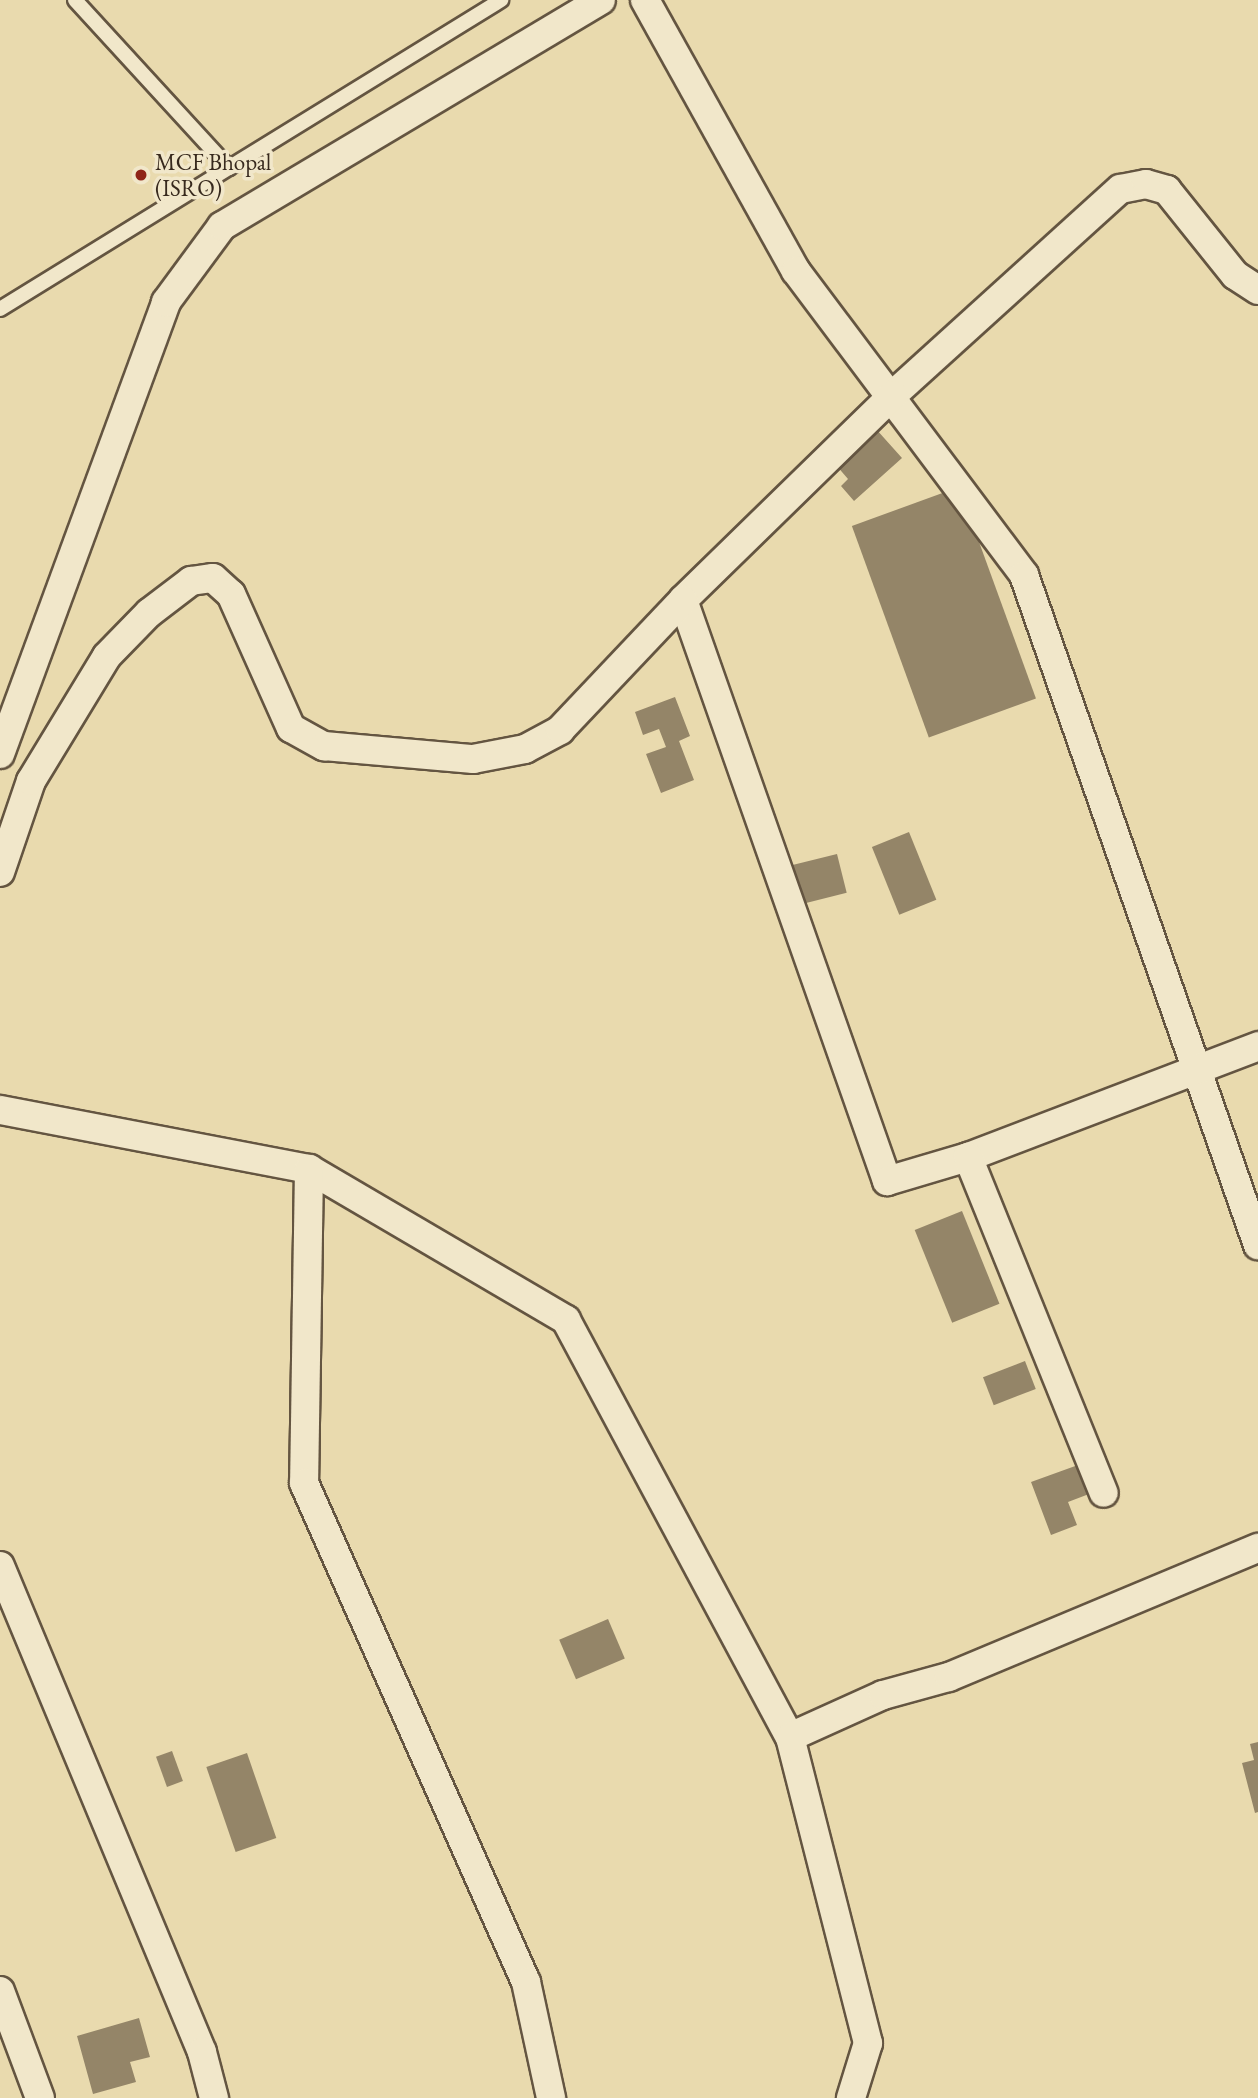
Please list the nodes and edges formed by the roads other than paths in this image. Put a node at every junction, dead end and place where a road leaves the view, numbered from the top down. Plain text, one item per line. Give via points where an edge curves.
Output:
1 (75, 0) edge
2 (501, 0) edge
3 (601, 0) edge
4 (645, 0) edge
5 (229, 168) junction
6 (1258, 290) edge
7 (0, 309) edge
8 (893, 395) junction
9 (683, 600) junction
10 (0, 754) edge
11 (0, 872) edge
12 (1258, 1046) edge
13 (1195, 1073) junction
14 (0, 1110) edge
15 (968, 1157) junction
16 (309, 1169) junction
17 (1258, 1245) edge
18 (1104, 1493) dead end
19 (1258, 1548) edge
20 (0, 1566) edge
21 (790, 1737) junction
22 (0, 1992) edge
23 (40, 2098) edge
24 (214, 2098) edge
25 (551, 2098) edge
26 (851, 2098) edge

1 - 5 lane
2 - 5 lane
3 - 10 street via 222,226 166,302
4 - 8 street via 796,271
5 - 7 lane
6 - 8 street via 1235,275 1167,190 1146,184 1120,190
8 - 9 street
8 - 13 street via 1024,575
9 - 11 street via 560,730 525,749 473,759 324,746 291,728 231,594 213,578 191,581 149,613 107,656 31,781
9 - 15 street via 887,1181
12 - 13 street
13 - 15 street
13 - 17 street
14 - 16 street
15 - 18 street
16 - 21 street via 566,1321
16 - 25 street via 304,1483 526,1982
19 - 21 street via 949,1677 883,1695
20 - 24 street via 202,2052
21 - 26 street via 868,2043
22 - 23 street

